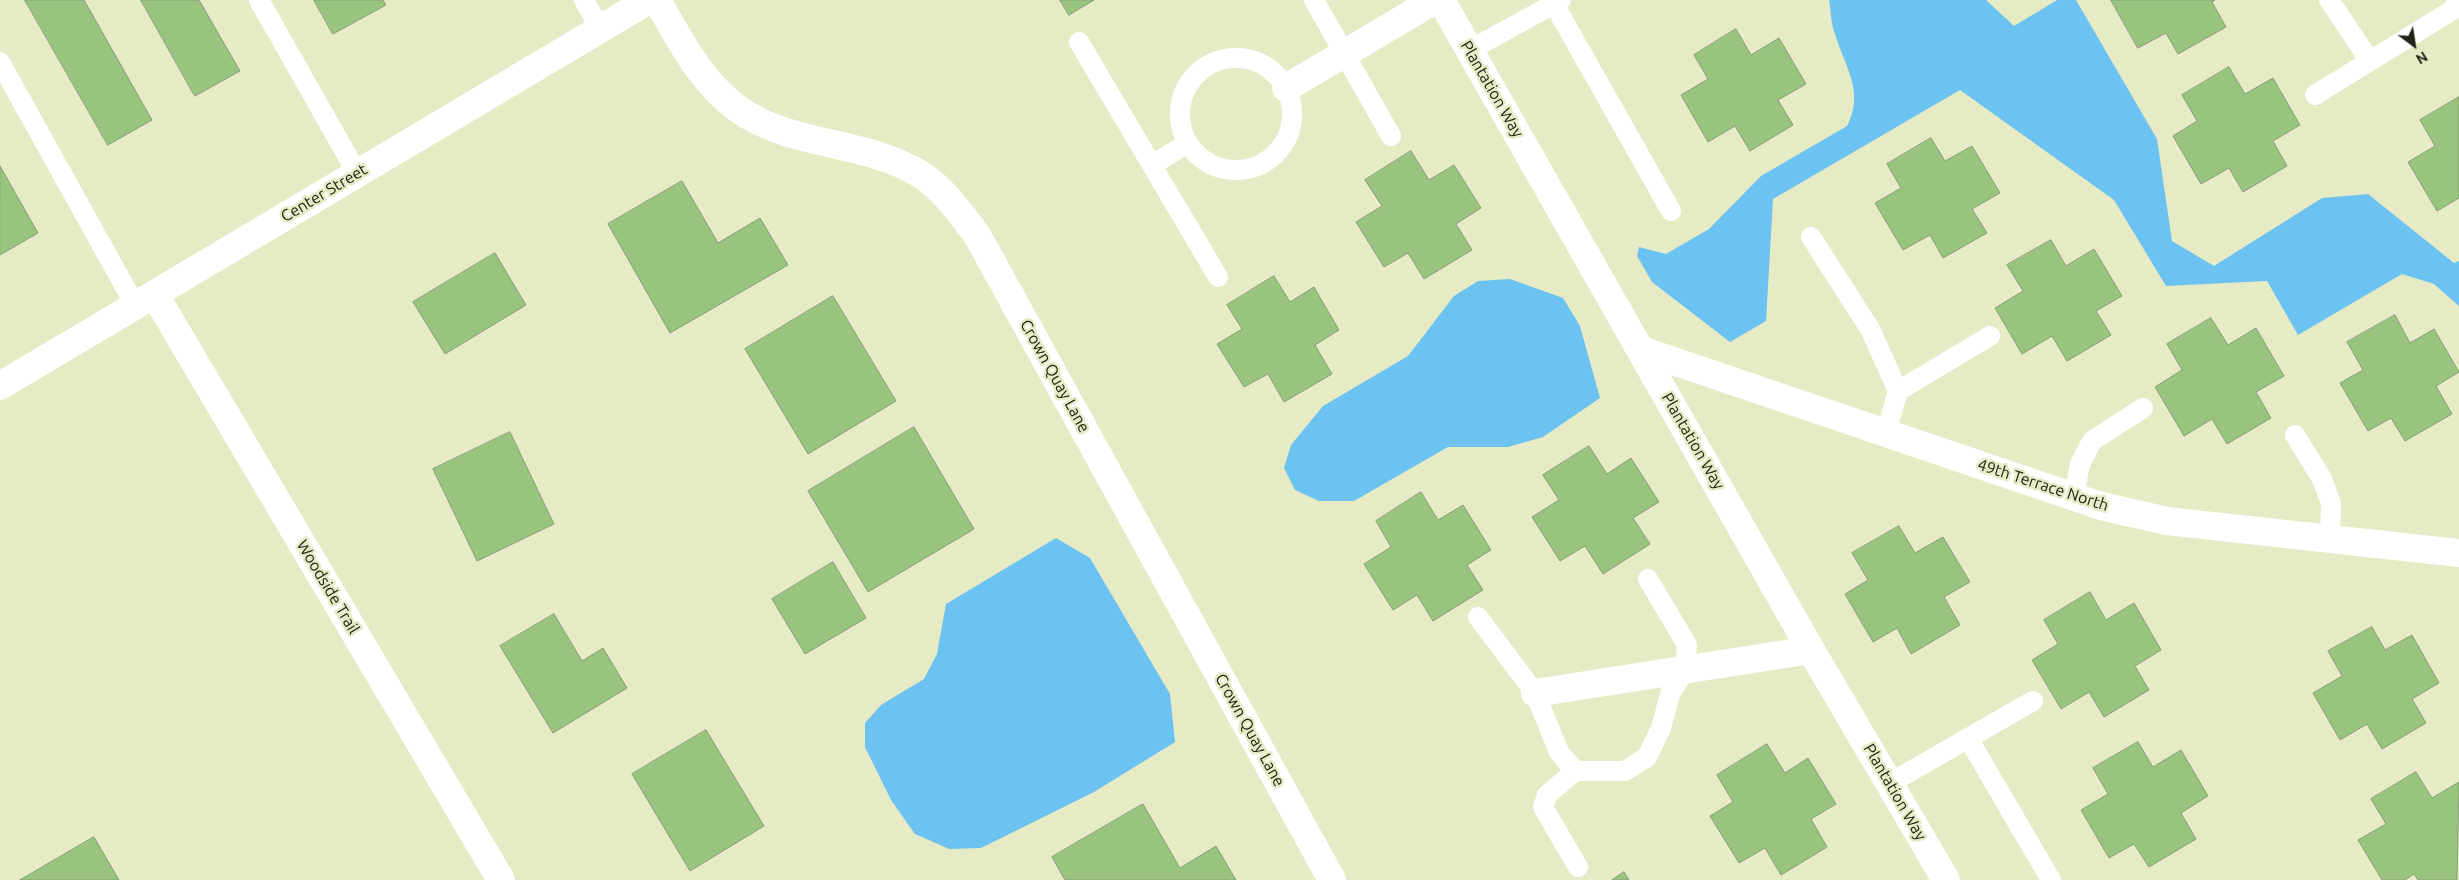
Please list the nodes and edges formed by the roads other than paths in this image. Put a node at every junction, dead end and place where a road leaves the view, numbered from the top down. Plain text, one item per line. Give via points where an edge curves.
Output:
1 (259, 0) edge
2 (584, 0) edge
3 (649, 0) edge
4 (657, 0) edge
5 (1314, 0) edge
6 (1435, 0) edge
7 (1441, 0) edge
8 (2329, 0) edge
9 (2459, 1) edge
10 (1558, 2) edge
11 (600, 29) junction
12 (1079, 42) dead end
13 (1470, 50) junction
14 (1346, 53) junction
15 (2370, 61) junction
16 (0, 64) edge
17 (1286, 88) junction
18 (2315, 95) dead end
19 (1391, 136) dead end
20 (1188, 144) junction
21 (1152, 165) junction
22 (357, 173) junction
23 (1671, 211) dead end
24 (1811, 237) dead end
25 (1218, 277) dead end
26 (145, 300) junction
27 (1990, 336) dead end
28 (1641, 350) junction
29 (0, 386) edge
30 (1898, 391) junction
31 (2143, 408) dead end
32 (1886, 433) junction
33 (2295, 435) dead end
34 (2074, 496) junction
35 (2330, 539) junction
36 (2459, 553) edge
37 (1648, 579) dead end
38 (1478, 617) dead end
39 (1811, 650) junction
40 (1685, 670) junction
41 (1535, 693) junction
42 (2033, 701) dead end
43 (1968, 738) junction
44 (1575, 771) junction
45 (1890, 783) junction
46 (1578, 867) dead end
47 (502, 880) edge
48 (1332, 880) edge
49 (1946, 880) edge
50 (2051, 880) edge

1 - 22 lane
2 - 11 lane
3 - 11 street, Center Street
4 - 48 street, Crown Quay Lane via 697,69 739,109 794,133 895,161 944,193 977,235
5 - 14 lane
6 - 14 street
7 - 13 street, Plantation Way
8 - 15 lane
9 - 15 lane via 2451,11
10 - 13 lane
10 - 23 lane
11 - 22 street, Center Street
12 - 21 lane
13 - 28 street, Plantation Way
14 - 17 street
14 - 19 lane
15 - 18 lane
16 - 26 lane
17 - 20 lane via 1292,114 1290,125 1284,143 1268,160 1249,168 1228,169 1198,156
17 - 20 lane via 1276,74 1257,62 1241,58 1222,59 1201,69 1188,83 1181,100 1180,122
20 - 21 lane
21 - 25 lane
22 - 26 street, Center Street
24 - 30 lane via 1870,329
26 - 29 street, Center Street
26 - 47 street, Woodside Trail
27 - 30 lane
28 - 32 street, 49th Terrace North
28 - 39 street, Plantation Way
30 - 32 lane
31 - 34 lane via 2092,441 2080,464
32 - 34 street, 49th Terrace North
33 - 35 lane via 2322,479 2331,503
34 - 35 street, 49th Terrace North via 2101,506 2167,521
35 - 36 street, 49th Terrace North
37 - 40 lane via 1687,645
38 - 41 lane
39 - 40 street
39 - 45 street, Plantation Way
40 - 41 street
40 - 44 lane via 1670,694 1661,728 1647,757 1625,771
41 - 44 lane via 1559,752
42 - 43 lane
43 - 45 lane
43 - 50 lane
44 - 46 lane via 1547,795 1543,807
45 - 49 street, Plantation Way

